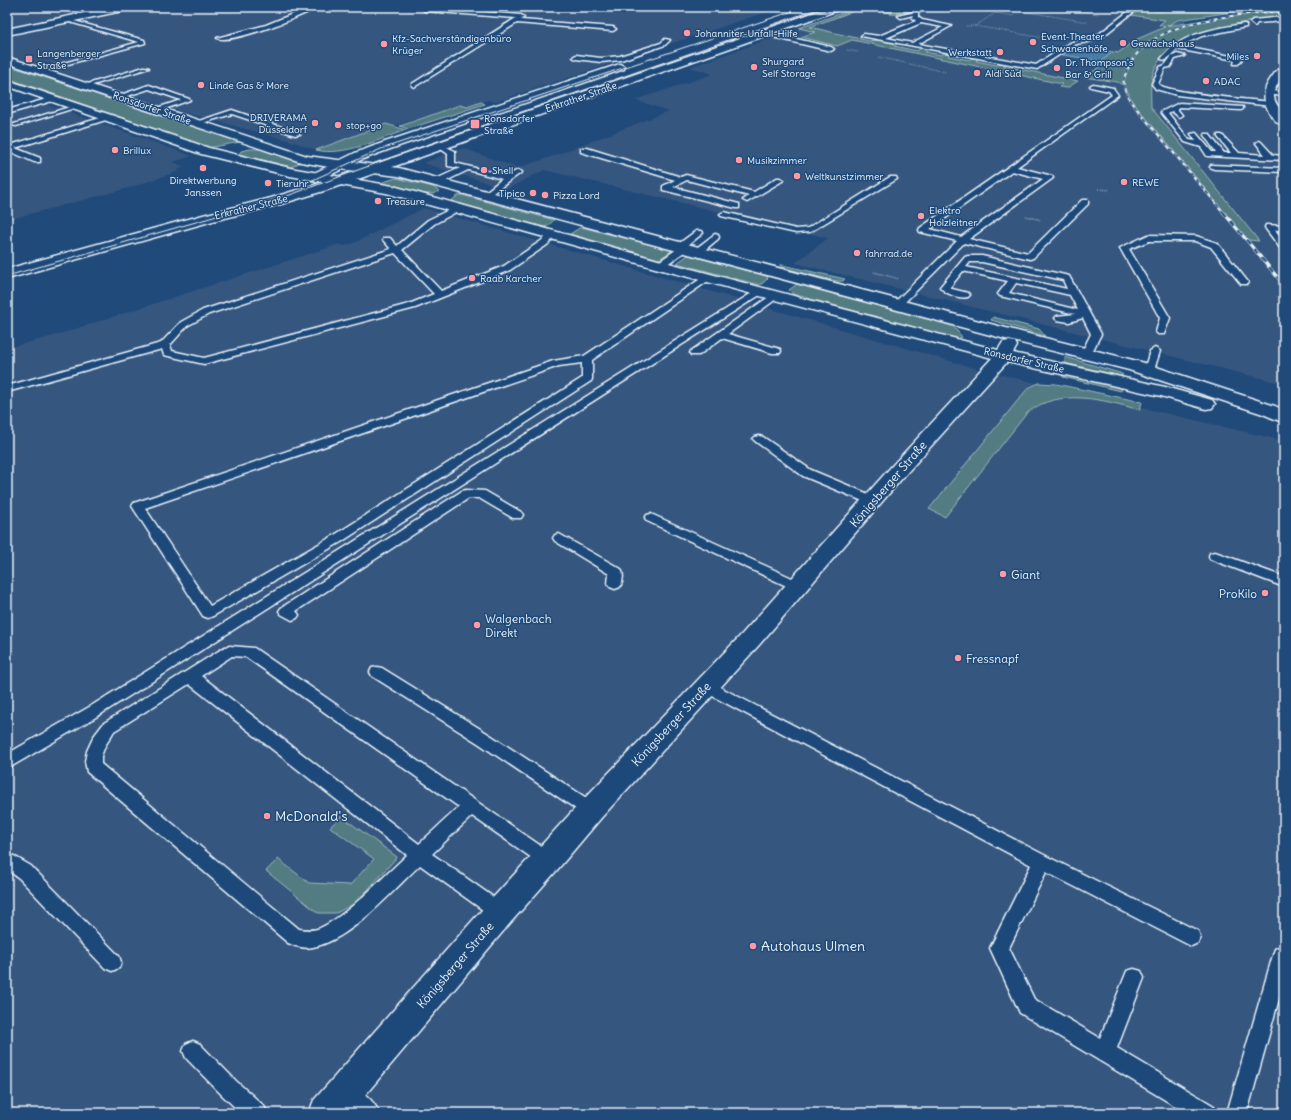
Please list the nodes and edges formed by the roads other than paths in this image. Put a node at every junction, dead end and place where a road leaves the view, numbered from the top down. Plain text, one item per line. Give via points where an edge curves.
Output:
1 (127, 7) edge
2 (314, 7) edge
3 (838, 7) edge
4 (925, 7) edge
5 (930, 7) edge
6 (1136, 7) edge
7 (424, 8) edge
8 (517, 10) dead end
9 (419, 12) dead end
10 (914, 14) junction
11 (507, 16) junction
12 (901, 16) dead end
13 (65, 19) junction
14 (1284, 19) edge
15 (516, 20) junction
16 (920, 21) junction
17 (1111, 21) dead end
18 (1118, 22) junction
19 (1255, 24) dead end
20 (1244, 26) dead end
21 (613, 30) dead end
22 (7, 32) edge
23 (762, 33) junction
24 (864, 36) dead end
25 (220, 38) dead end
26 (880, 38) junction
27 (669, 45) joint
28 (913, 45) junction
29 (1175, 47) junction
30 (831, 49) dead end
31 (1182, 56) dead end
32 (576, 57) dead end
33 (7, 60) edge
34 (1236, 63) dead end
35 (1163, 67) junction
36 (146, 68) dead end
37 (1284, 70) edge
38 (41, 71) junction
39 (7, 83) edge
40 (414, 84) dead end
41 (84, 86) junction
42 (1093, 86) dead end
43 (1177, 92) junction
44 (1284, 94) edge
45 (118, 97) junction
46 (54, 99) junction
47 (1270, 99) junction
48 (75, 107) junction
49 (1181, 108) junction
50 (1242, 108) dead end
51 (156, 110) junction
52 (7, 112) edge
53 (1179, 115) dead end
54 (1204, 116) dead end
55 (107, 118) junction
56 (196, 123) junction
57 (1284, 123) edge
58 (14, 126) dead end
59 (297, 134) dead end
60 (1194, 134) dead end
61 (1208, 135) dead end
62 (1220, 136) dead end
63 (1259, 143) dead end
64 (1202, 145) junction
65 (440, 146) junction
66 (267, 147) junction
67 (584, 150) dead end
68 (1222, 155) junction
69 (1237, 155) junction
70 (228, 156) junction
71 (1271, 157) junction
72 (1284, 158) edge
73 (37, 160) dead end
74 (340, 165) junction
75 (399, 166) junction
76 (1214, 167) dead end
77 (467, 168) junction
78 (1011, 168) junction
79 (375, 169) junction
80 (1284, 170) edge
81 (290, 172) junction
82 (518, 172) dead end
83 (318, 176) junction
84 (506, 178) junction
85 (893, 179) dead end
86 (343, 180) junction
87 (681, 180) junction
88 (780, 180) dead end
89 (444, 184) junction
90 (298, 185) junction
91 (755, 195) junction
92 (486, 196) junction
93 (420, 198) junction
94 (1085, 202) dead end
95 (736, 206) junction
96 (458, 209) junction
97 (208, 218) junction
98 (741, 218) junction
99 (577, 220) junction
100 (730, 225) dead end
101 (1284, 228) edge
102 (699, 233) dead end
103 (553, 235) junction
104 (715, 237) dead end
105 (387, 240) dead end
106 (962, 240) junction
107 (1282, 243) edge
108 (687, 249) junction
109 (397, 250) junction
110 (660, 265) junction
111 (962, 268) junction
112 (7, 274) edge
113 (786, 274) junction
114 (708, 277) junction
115 (1014, 280) junction
116 (1244, 282) dead end
117 (768, 293) junction
118 (1075, 293) junction
119 (440, 295) junction
120 (964, 295) dead end
121 (898, 304) junction
122 (1085, 314) junction
123 (1060, 318) dead end
124 (1161, 332) dead end
125 (722, 335) junction
126 (1015, 336) junction
127 (165, 345) junction
128 (776, 351) dead end
129 (1155, 351) dead end
130 (696, 353) dead end
131 (1086, 354) junction
132 (1003, 356) junction
133 (587, 359) junction
134 (1149, 370) junction
135 (7, 389) edge
136 (1284, 419) edge
137 (759, 439) dead end
138 (874, 501) junction
139 (517, 515) dead end
140 (651, 518) dead end
141 (558, 538) dead end
142 (1215, 556) dead end
143 (1284, 582) edge
144 (615, 584) dead end
145 (798, 586) junction
146 (292, 615) dead end
147 (377, 672) dead end
148 (190, 676) junction
149 (706, 686) junction
150 (7, 762) edge
151 (471, 807) junction
152 (591, 810) junction
153 (420, 855) junction
154 (7, 860) edge
155 (548, 860) junction
156 (1042, 862) junction
157 (500, 912) junction
158 (1191, 936) dead end
159 (1282, 955) dead end
160 (112, 962) dead end
161 (1134, 978) dead end
162 (193, 1051) dead end
163 (1105, 1052) junction
164 (346, 1092) junction
165 (257, 1113) edge
166 (327, 1113) edge
167 (369, 1113) edge
168 (1207, 1113) edge
169 (1237, 1113) edge

1 - 13 main road
2 - 25 lane via 258,30
3 - 23 main road, Erkrather Straße
4 - 10 lane
5 - 10 lane
6 - 18 lane
7 - 9 lane
7 - 11 lane
8 - 11 lane
10 - 12 lane
10 - 16 lane
11 - 15 lane via 521,17
13 - 22 main road
13 - 38 lane via 142,43
14 - 19 lane via 1253,22
15 - 21 lane
15 - 40 lane
16 - 26 lane
16 - 28 lane via 948,26
17 - 18 lane
18 - 28 lane via 1101,35 1074,43 1036,67
20 - 29 lane via 1201,35
23 - 30 lane
23 - 65 main road, Erkrather Straße
24 - 26 lane
26 - 28 lane
27 - 32 lane via 663,44 621,58 600,60
27 - 74 main road, Erkrather Straße
29 - 34 lane via 1237,58
29 - 35 lane via 1165,57 1161,65
31 - 35 lane via 1176,56 1168,66
33 - 38 main road, Ronsdorfer Straße
35 - 43 lane via 1155,84 1163,90
36 - 41 lane
37 - 47 main road via 1272,82
38 - 41 main road, Ronsdorfer Straße
39 - 46 main road, Ronsdorfer Straße
41 - 45 main road, Ronsdorfer Straße
42 - 78 lane via 1111,89 1115,94
43 - 47 lane
43 - 49 lane via 1174,96
44 - 47 lane
45 - 51 main road, Ronsdorfer Straße
45 - 51 lane via 149,87 187,100
46 - 48 main road, Ronsdorfer Straße
46 - 52 lane
47 - 57 main road
48 - 55 main road, Ronsdorfer Straße
48 - 58 lane
49 - 50 lane
49 - 53 lane
49 - 54 lane via 1199,110
49 - 64 lane via 1164,112 1187,140
51 - 56 main road, Ronsdorfer Straße
55 - 70 main road, Ronsdorfer Straße via 200,150
55 - 73 lane via 8,148
56 - 59 lane via 232,112
56 - 66 main road, Ronsdorfer Straße
60 - 64 lane
61 - 68 lane
62 - 69 lane
63 - 71 lane
64 - 68 lane via 1210,154
65 - 75 main road, Erkrather Straße
65 - 77 lane via 452,153 450,164
66 - 70 main road via 241,146 228,151
66 - 74 main road, Ronsdorfer Straße via 305,159
67 - 87 lane
68 - 69 lane
69 - 71 lane
70 - 81 main road, Ronsdorfer Straße
71 - 72 lane
74 - 79 main road, Ronsdorfer Straße
74 - 83 main road, Erkrather Straße
75 - 79 main road, Ronsdorfer Straße
75 - 89 main road, Ronsdorfer Straße
76 - 80 lane
77 - 84 lane
77 - 89 lane
78 - 106 lane via 923,230
78 - 106 lane via 1050,178
79 - 83 main road
79 - 86 main road, Erkrather Straße
81 - 83 main road, Ronsdorfer Straße
81 - 90 main road
82 - 84 lane
83 - 86 main road, Ronsdorfer Straße
83 - 90 main road, Erkrather Straße
84 - 92 lane via 497,189
85 - 98 lane via 810,230 796,231
86 - 93 main road, Ronsdorfer Straße
86 - 97 main road, Erkrather Straße via 276,201
87 - 91 lane via 686,177
87 - 95 lane via 666,188
88 - 91 lane
89 - 92 main road, Ronsdorfer Straße
89 - 93 main road via 452,191 437,198
90 - 97 main road, Erkrather Straße
91 - 95 lane
92 - 99 main road, Ronsdorfer Straße
93 - 96 main road, Ronsdorfer Straße
94 - 106 lane via 1030,256
95 - 98 lane via 722,216
96 - 103 main road, Ronsdorfer Straße
96 - 109 lane via 431,222
97 - 112 main road, Erkrather Straße
98 - 100 lane
99 - 103 main road
99 - 108 main road, Ronsdorfer Straße
101 - 107 lane via 1268,227
102 - 108 lane
103 - 110 main road, Ronsdorfer Straße
103 - 119 lane via 507,268
104 - 108 lane
105 - 109 lane
106 - 121 lane
108 - 110 lane
108 - 113 main road, Ronsdorfer Straße
109 - 119 lane
109 - 127 lane via 206,312 184,324
110 - 114 main road, Ronsdorfer Straße
111 - 115 lane
111 - 118 lane via 968,259 982,259 1066,278
111 - 120 lane via 945,286 949,291
113 - 117 main road
113 - 121 main road, Ronsdorfer Straße
114 - 117 main road, Ronsdorfer Straße
114 - 133 lane
115 - 118 lane
115 - 122 lane via 1003,294
116 - 124 lane via 1214,245 1196,239 1148,238 1124,248 1165,318
117 - 125 lane
117 - 132 main road, Ronsdorfer Straße
117 - 150 lane via 96,710
118 - 122 lane
119 - 127 lane via 412,306 204,361 168,353
121 - 126 main road, Ronsdorfer Straße
122 - 123 lane via 1069,319
122 - 131 lane via 1096,334
125 - 128 lane
125 - 130 lane
126 - 131 main road, Ronsdorfer Straße
126 - 132 main road, Königsberger Straße
127 - 135 lane
129 - 134 lane
131 - 134 main road, Ronsdorfer Straße
132 - 136 main road, Ronsdorfer Straße via 1165,392 1272,420
132 - 138 main road, Königsberger Straße via 898,471
133 - 133 lane via 556,363 138,506 208,613 337,539 587,379
134 - 136 main road, Ronsdorfer Straße via 1269,410
137 - 138 lane via 807,473
138 - 145 main road, Königsberger Straße
139 - 146 lane via 481,494 466,494 286,611
140 - 145 lane
141 - 144 lane via 616,572
142 - 143 lane
145 - 149 main road, Königsberger Straße
147 - 152 lane via 491,743
148 - 151 lane via 230,651 249,652
148 - 153 lane
148 - 153 lane via 109,728 100,737 92,760 93,767 295,936 311,939 325,935 352,917
149 - 152 main road, Königsberger Straße
149 - 156 lane
151 - 153 lane
151 - 155 lane
152 - 155 main road, Königsberger Straße
153 - 157 lane
154 - 160 lane via 25,872
155 - 157 main road, Königsberger Straße
156 - 158 lane
156 - 163 lane via 1000,948 1027,1006
157 - 164 main road, Königsberger Straße
159 - 169 lane
161 - 163 lane
162 - 165 lane
163 - 168 lane
164 - 166 main road, Königsberger Straße
164 - 167 lane

